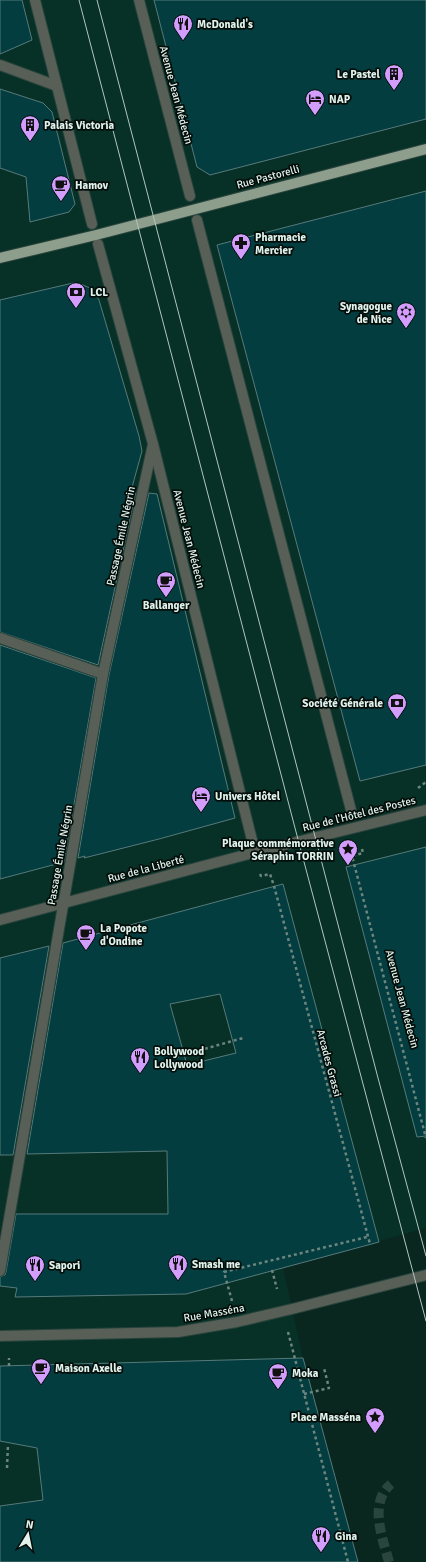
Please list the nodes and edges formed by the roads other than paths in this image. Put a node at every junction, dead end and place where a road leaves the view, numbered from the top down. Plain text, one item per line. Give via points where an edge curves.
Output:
1 (35, 0) edge
2 (139, 0) edge
3 (0, 65) edge
4 (57, 86) junction
5 (426, 149) edge
6 (190, 196) dead end
7 (197, 220) dead end
8 (92, 224) dead end
9 (98, 244) dead end
10 (0, 258) edge
11 (153, 444) junction
12 (0, 638) edge
13 (103, 674) junction
14 (426, 810) edge
15 (352, 814) dead end
16 (252, 840) dead end
17 (298, 841) joint
18 (63, 904) junction
19 (0, 920) edge
20 (0, 1271) edge
21 (426, 1275) edge
22 (0, 1336) edge

1 - 4 street
2 - 6 street, Avenue Jean Médecin
3 - 4 street
4 - 8 street
5 - 10 main road, Rue Pastorelli
7 - 15 street
9 - 11 street, Avenue Jean Médecin
11 - 13 street, Passage Émile Négrin
11 - 16 street, Avenue Jean Médecin
12 - 13 street
13 - 18 street, Passage Émile Négrin
14 - 17 street, Rue de l'Hôtel des Postes
17 - 18 street, Rue de la Liberté
18 - 19 street, Rue de la Liberté
18 - 20 street, Passage Émile Négrin
21 - 22 street, Rue Masséna via 237,1322 178,1332

